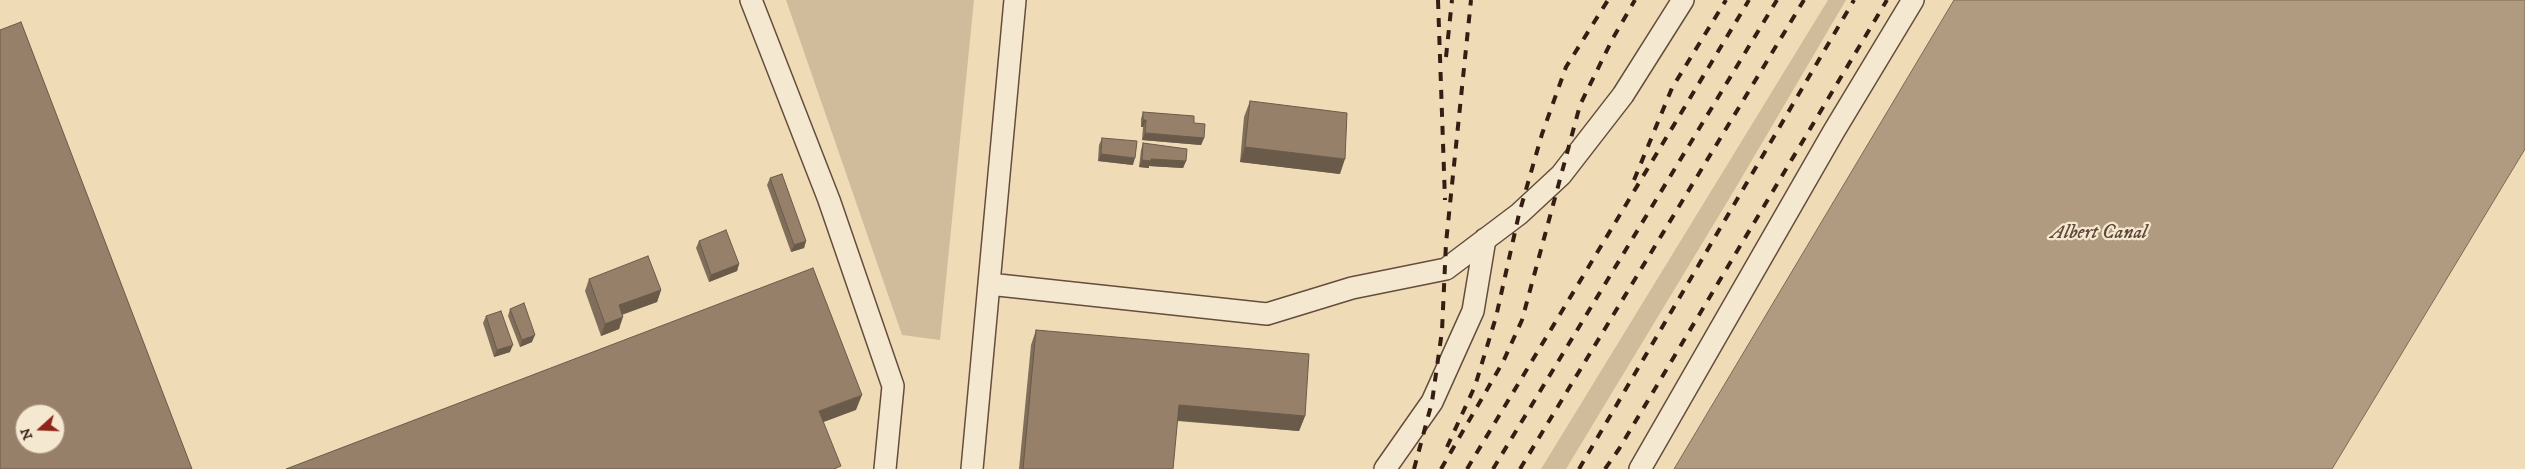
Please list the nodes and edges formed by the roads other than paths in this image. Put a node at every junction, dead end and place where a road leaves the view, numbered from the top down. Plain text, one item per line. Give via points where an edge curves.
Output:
1 (751, 0) edge
2 (1015, 0) edge
3 (1683, 0) edge
4 (1913, 0) edge
5 (1485, 239) junction
6 (989, 284) junction
7 (885, 469) edge
8 (972, 469) edge
9 (1385, 469) edge
10 (1640, 469) edge

1 - 7 lane via 829,200 893,386
2 - 6 lane
3 - 5 lane via 1623,95 1561,176
4 - 10 lane
5 - 6 lane via 1446,269 1352,288 1267,314
5 - 9 lane via 1474,312 1432,402
6 - 8 lane

